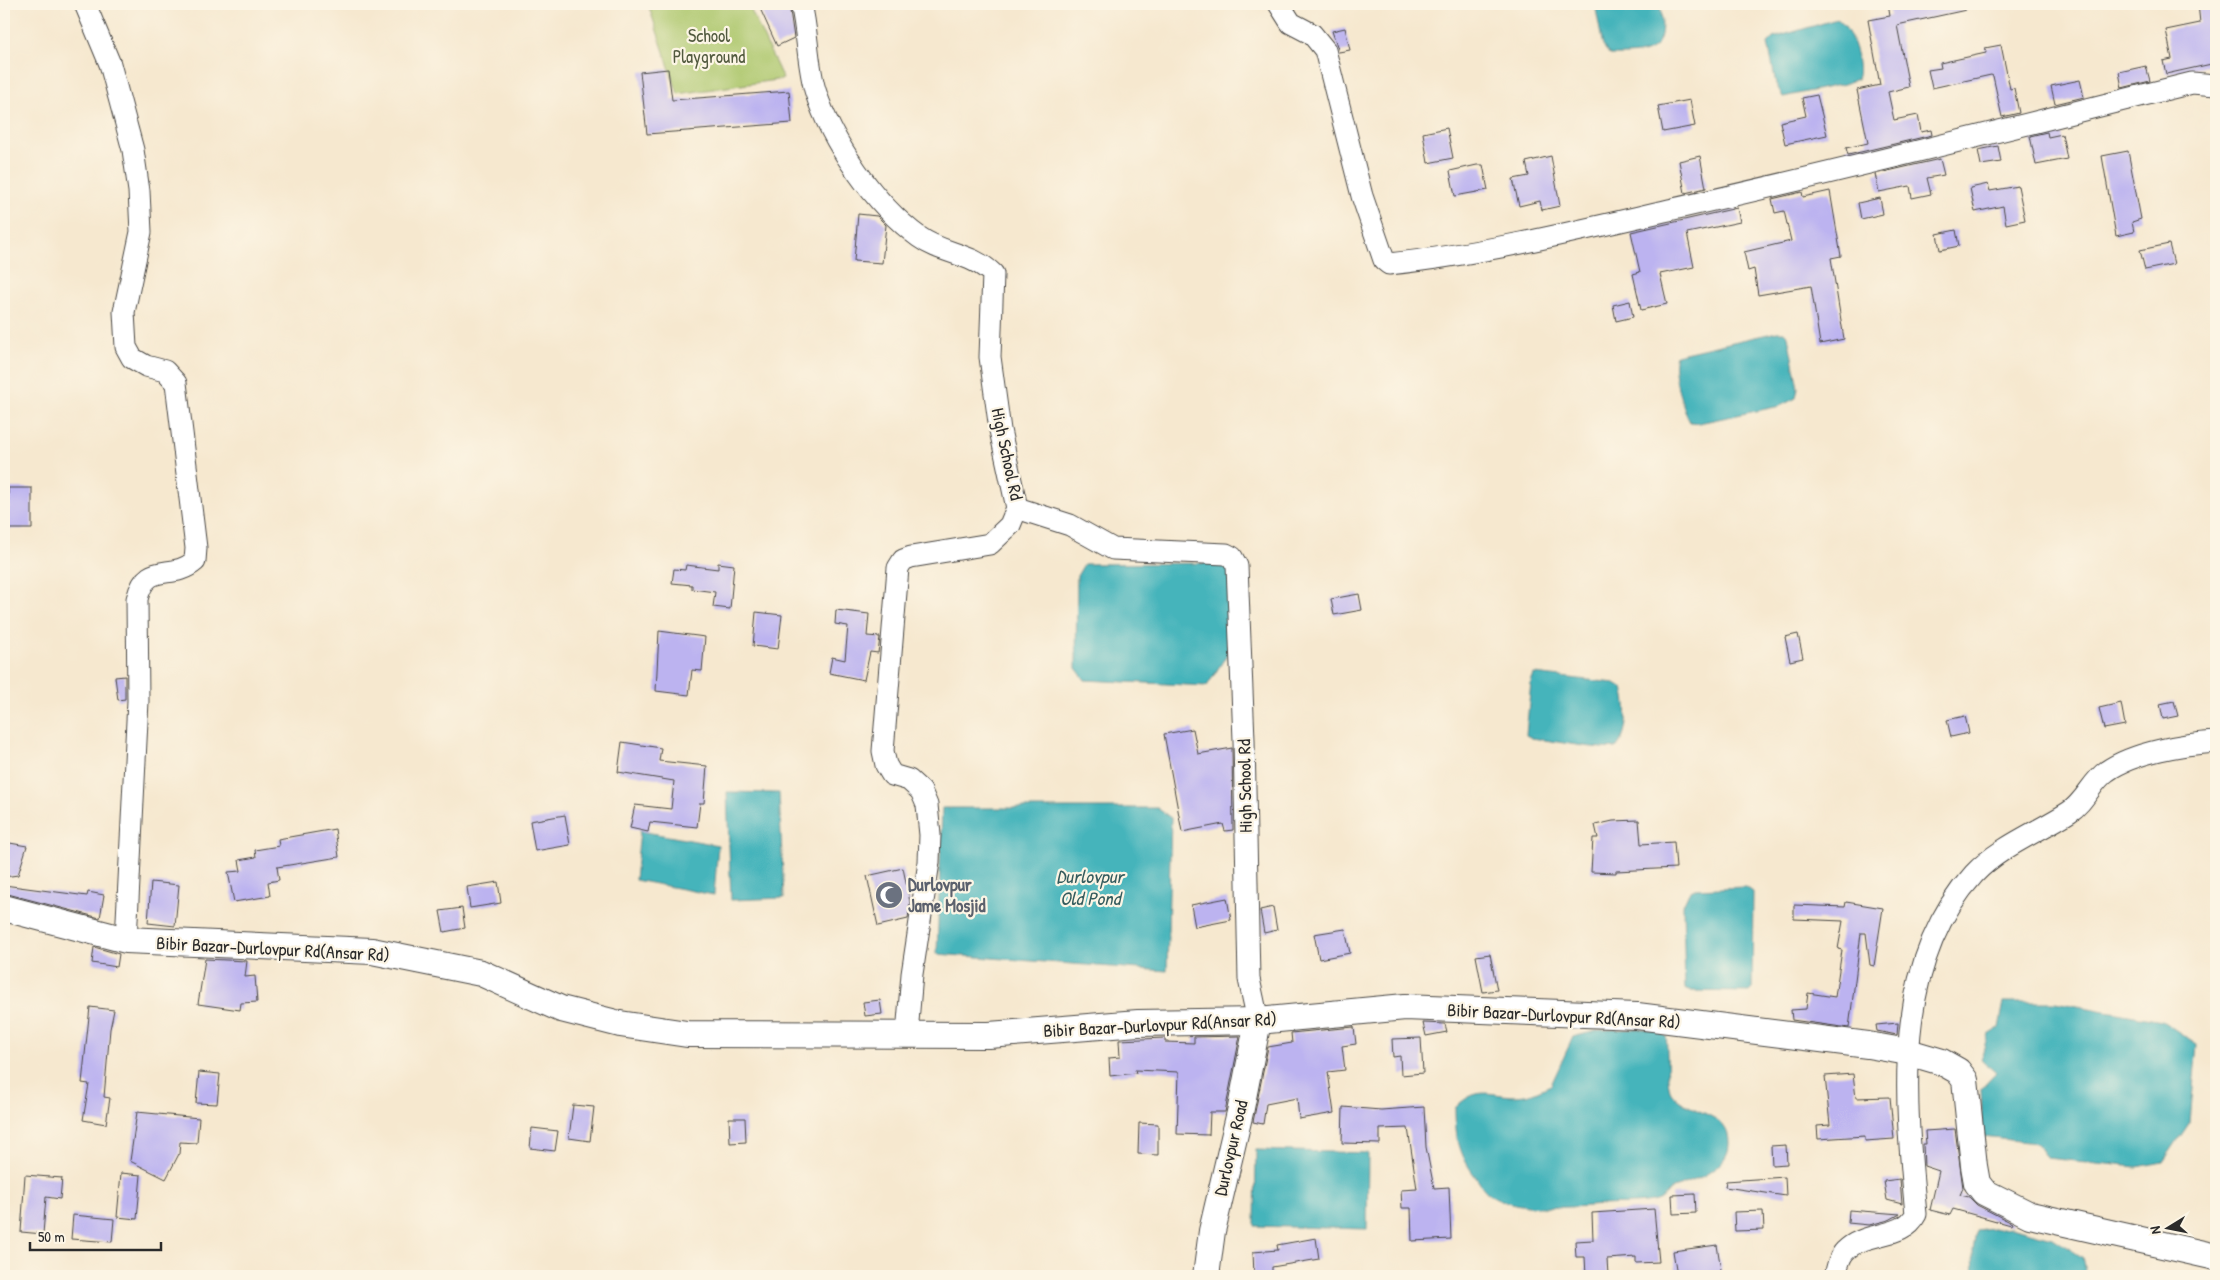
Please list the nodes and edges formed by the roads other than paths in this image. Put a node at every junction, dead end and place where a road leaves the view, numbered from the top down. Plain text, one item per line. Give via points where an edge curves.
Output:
1 (86, 4) edge
2 (801, 4) edge
3 (1279, 4) edge
4 (2216, 85) edge
5 (1016, 508) junction
6 (2216, 742) edge
7 (4, 908) edge
8 (126, 940) junction
9 (1258, 1021) junction
10 (907, 1034) junction
11 (1908, 1052) junction
12 (2216, 1257) edge
13 (1206, 1276) edge
14 (1835, 1276) edge

1 - 8 street via 110,64 133,150 140,191 141,232 124,312 125,342 132,358 165,371 176,383 196,548 195,561 187,568 150,575 141,584 137,599 138,710
2 - 5 street, High School Rd via 818,96 836,139 869,186 920,238 962,254 984,265 993,274 990,357 1000,430
3 - 4 street via 1291,23 1312,34 1325,50 1362,196 1384,260 1389,264 1562,234 1812,179 2192,83
5 - 9 street, High School Rd via 1070,525 1113,549 1226,554 1237,566 1249,979
5 - 10 street via 1010,525 990,544 903,560 898,568 883,751 892,774 909,780 921,791 927,805 930,835 930,862 912,974
6 - 11 street via 2133,758 2107,771 2072,810 2000,853 1975,873 1950,906 1928,950 1918,984
7 - 8 street, Bibir Bazar-Durlovpur Rd(Ansar Rd)
8 - 10 street, Bibir Bazar-Durlovpur Rd(Ansar Rd) via 372,951 482,973 561,1009 620,1024 687,1034
9 - 10 street, Bibir Bazar-Durlovpur Rd(Ansar Rd) via 1138,1023 989,1035
9 - 11 street, Bibir Bazar-Durlovpur Rd(Ansar Rd) via 1405,1007 1637,1016
9 - 13 street, Durlovpur Road via 1212,1231
11 - 12 street, Bibir Bazar-Durlovpur Rd(Ansar Rd) via 1942,1062 1958,1071 1965,1080 1977,1183 1984,1192 2030,1215
11 - 14 street via 1916,1214 1912,1223 1904,1228 1861,1240 1845,1251

